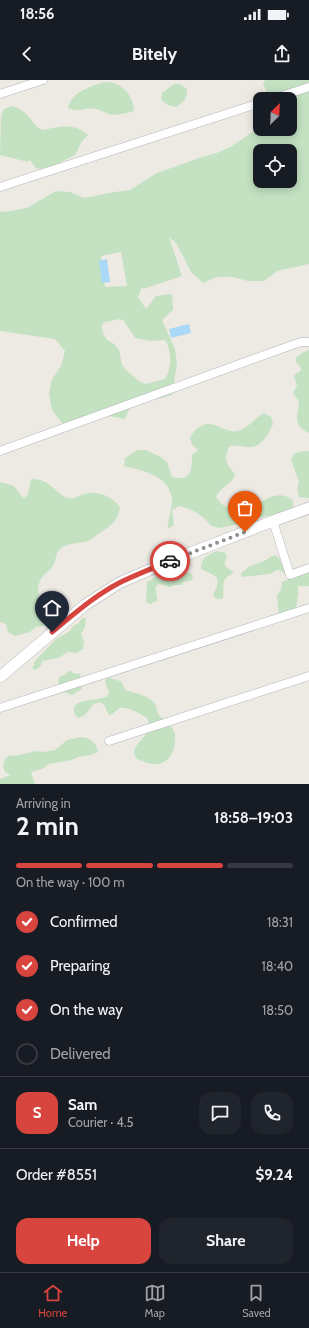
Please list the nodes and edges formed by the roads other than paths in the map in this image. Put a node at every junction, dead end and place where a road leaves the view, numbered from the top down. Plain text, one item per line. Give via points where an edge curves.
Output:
1 (44, 80) edge
2 (309, 87) edge
3 (294, 92) edge
4 (0, 94) edge
5 (253, 105) edge
6 (0, 187) edge
7 (309, 342) edge
8 (0, 452) edge
9 (309, 508) edge
10 (273, 521) junction
11 (309, 568) edge
12 (309, 608) edge
13 (309, 676) edge
14 (0, 677) edge
15 (0, 708) edge
16 (110, 741) dead end

1 - 4 street
2 - 3 street
5 - 6 street
7 - 8 street via 281,349
9 - 10 main road
10 - 11 street via 290,574
10 - 14 main road via 118,583 85,605
12 - 15 street
13 - 16 street

